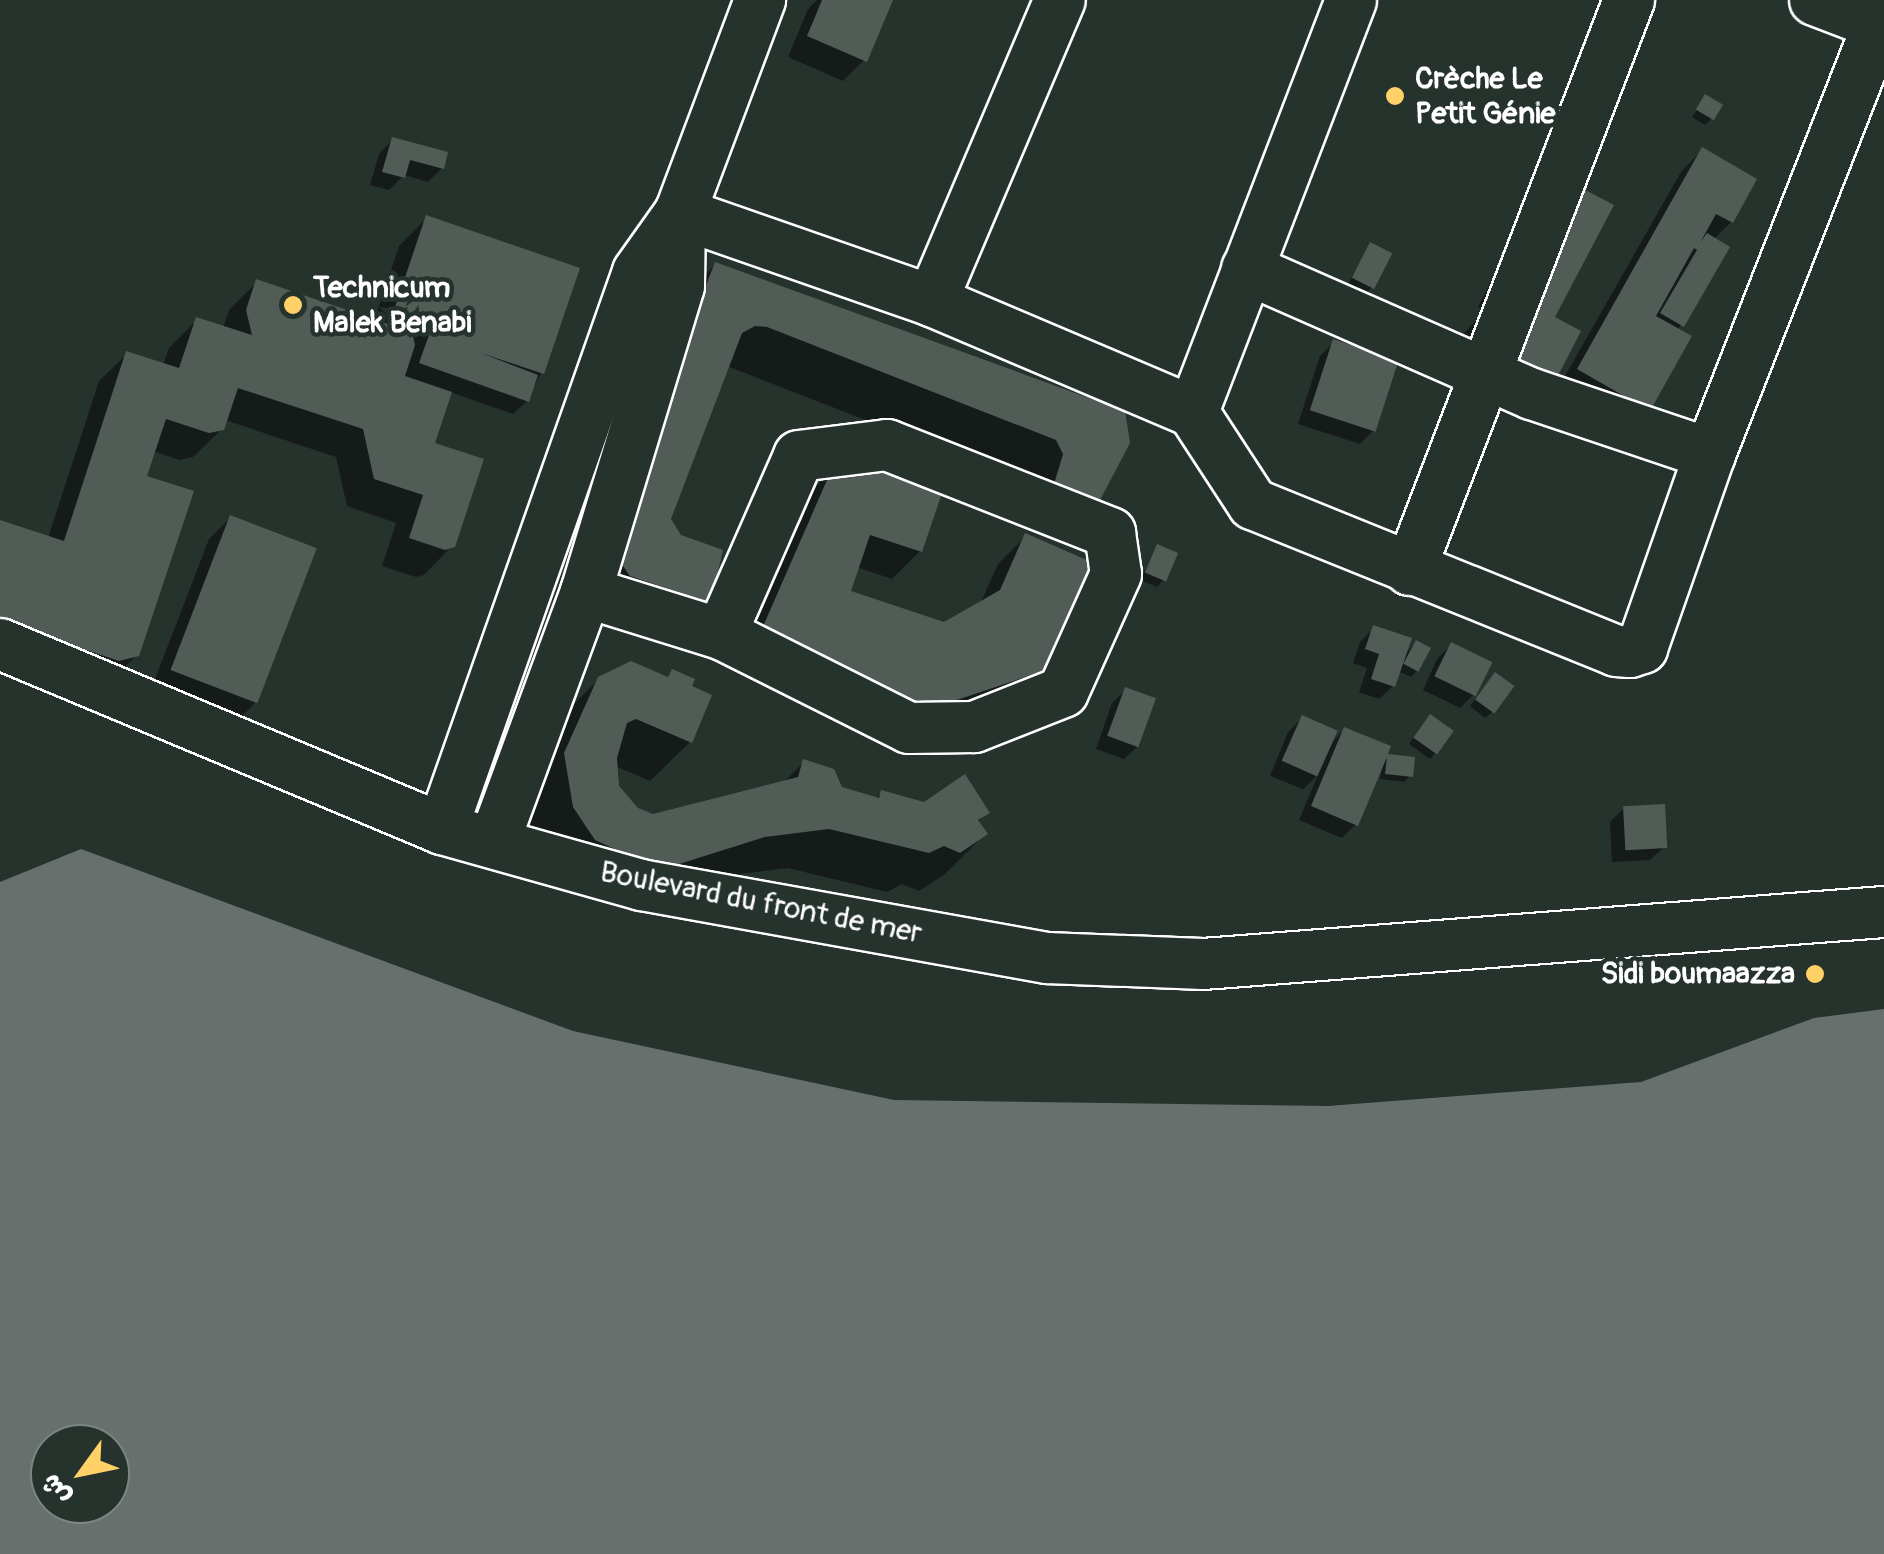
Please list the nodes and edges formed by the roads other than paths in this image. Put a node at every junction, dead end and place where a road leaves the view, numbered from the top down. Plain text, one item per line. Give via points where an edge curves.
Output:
1 (760, 0) edge
2 (1060, 0) edge
3 (1351, 0) edge
4 (1629, 0) edge
5 (1815, 0) edge
6 (1881, 18) edge
7 (680, 213) junction
8 (1248, 269) junction
9 (932, 301) junction
10 (1486, 372) junction
11 (1193, 412) junction
12 (1710, 454) junction
13 (1410, 570) junction
14 (586, 592) junction
15 (721, 634) junction
16 (0, 644) edge
17 (442, 829) junction
18 (494, 842) junction
19 (1884, 912) edge

1 - 7 street
2 - 9 street
3 - 8 street
4 - 10 street
5 - 6 street
6 - 12 street
7 - 9 street
7 - 14 street via 679,286
7 - 17 street via 638,272
8 - 10 street
8 - 11 street
9 - 11 street
10 - 12 street
10 - 13 street
11 - 13 street via 1253,504
12 - 13 street via 1642,648 1616,651
14 - 15 street
14 - 18 street
15 - 15 street via 799,456 887,445 1110,533 1116,574 1063,692 974,726 909,728
16 - 17 street, Boulevard du front de mer
17 - 18 street, Boulevard du front de mer
18 - 19 street, Boulevard du front de mer via 641,885 1027,954 1203,964

